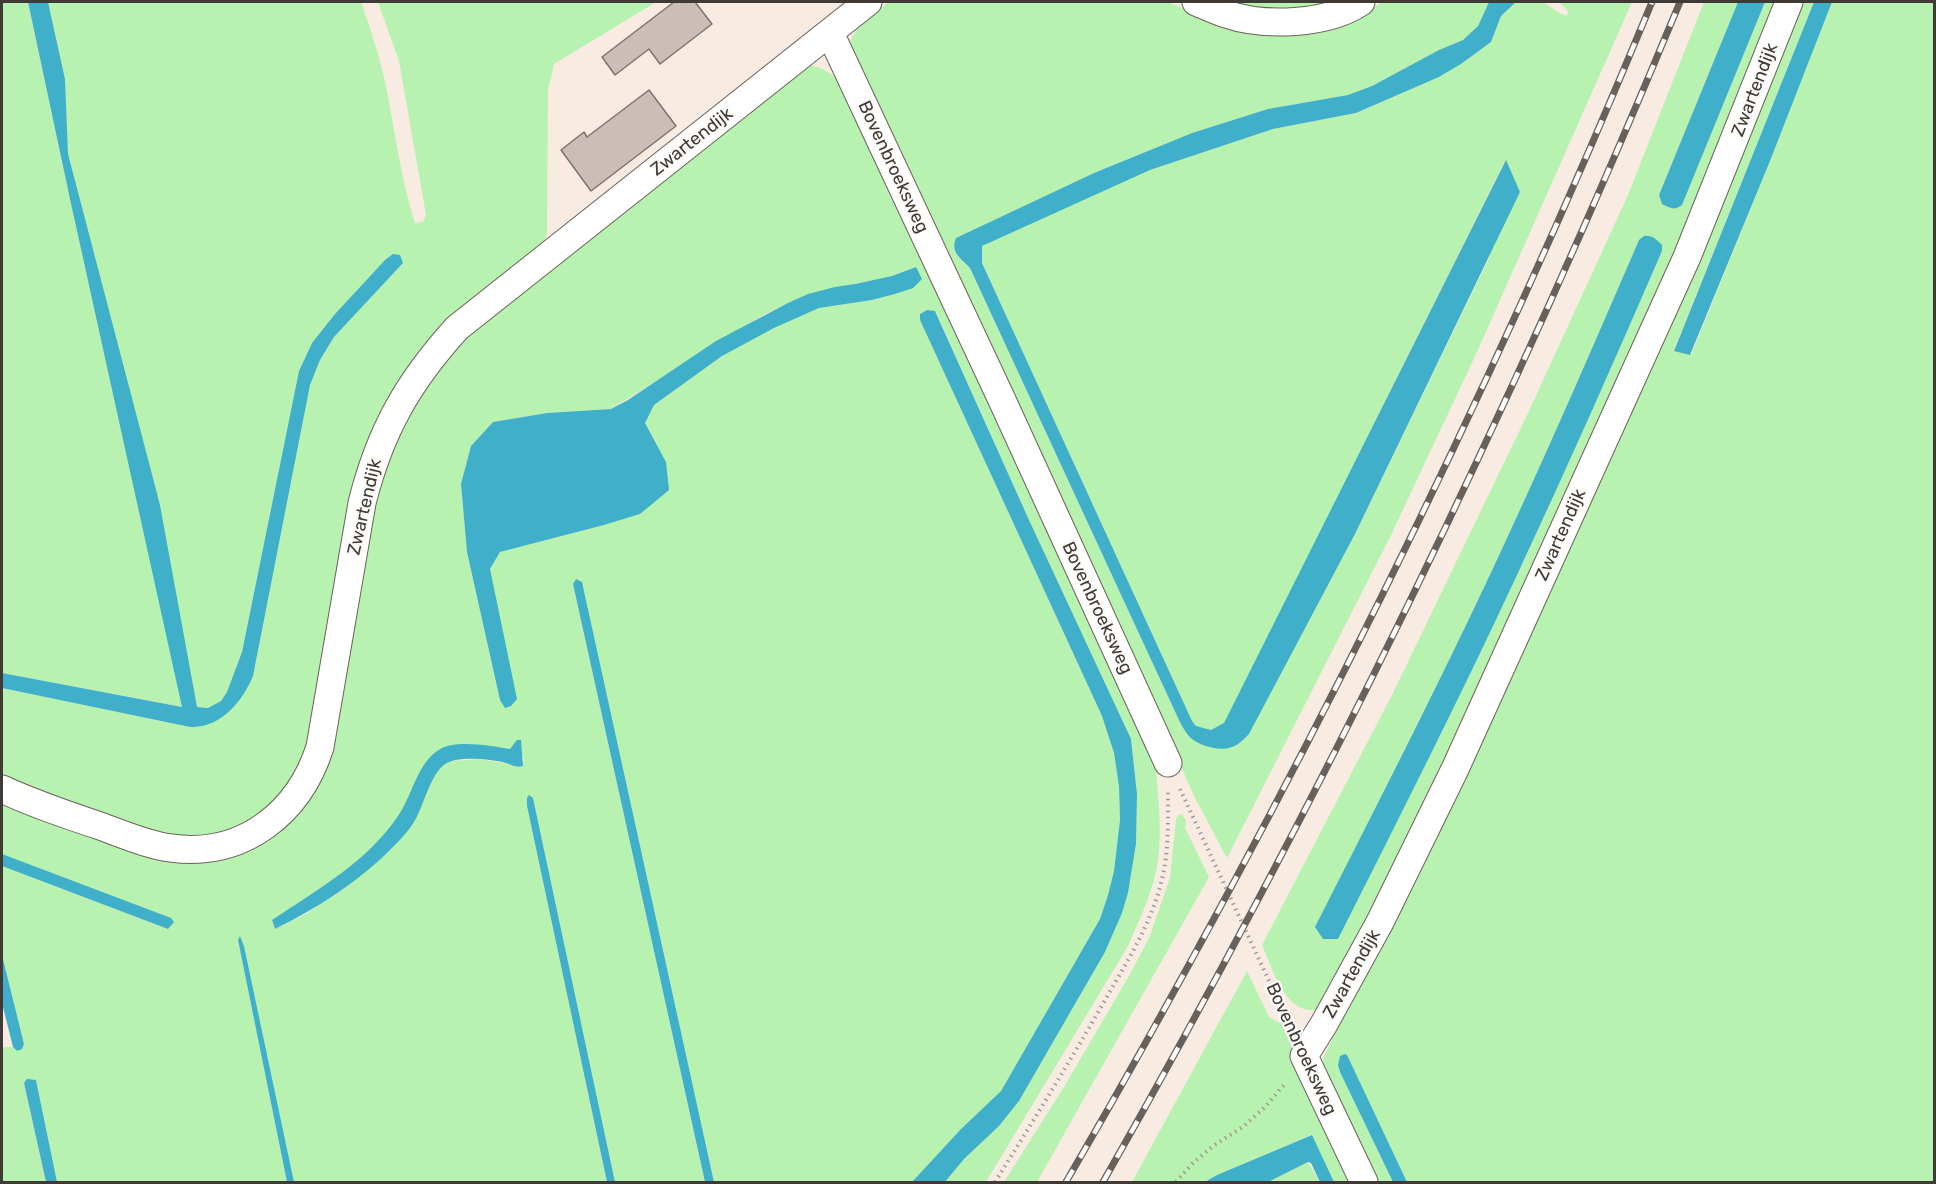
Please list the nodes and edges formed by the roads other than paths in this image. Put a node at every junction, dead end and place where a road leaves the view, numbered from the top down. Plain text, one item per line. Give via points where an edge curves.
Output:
1 (868, 2) edge
2 (1196, 2) edge
3 (1361, 2) edge
4 (1789, 2) edge
5 (830, 33) junction
6 (1168, 764) road end
7 (2, 789) edge
8 (1304, 1056) joint
9 (1364, 1182) edge

1 - 5 street, Zwartendijk
2 - 3 street via 1228,15 1288,22 1316,19
4 - 8 street, Zwartendijk via 1687,257 1455,769 1380,922
5 - 6 street, Bovenbroeksweg
5 - 7 street, Zwartendijk via 457,328 413,382 381,441 368,482 320,747 304,785 277,817 261,830 216,847 169,848
8 - 9 street, Bovenbroeksweg

